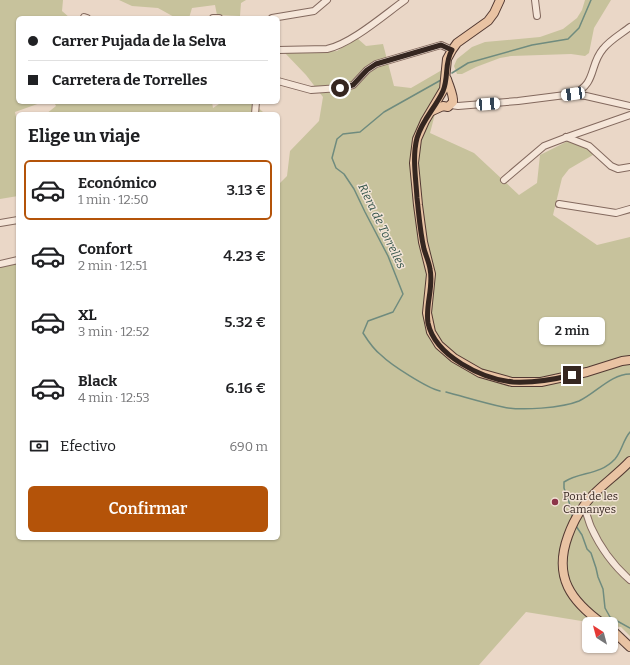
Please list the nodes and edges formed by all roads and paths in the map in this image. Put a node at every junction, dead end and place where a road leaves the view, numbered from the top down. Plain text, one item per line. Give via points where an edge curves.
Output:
1 (327, 0) edge
2 (405, 0) edge
3 (500, 0) edge
4 (535, 0) edge
5 (537, 16) dead end
6 (280, 17) edge
7 (630, 27) edge
8 (280, 50) edge
9 (452, 50) junction
10 (446, 77) junction
11 (280, 82) edge
12 (451, 94) junction
13 (573, 94) junction
14 (440, 96) junction
15 (447, 106) junction
16 (630, 106) edge
17 (432, 111) junction
18 (630, 115) edge
19 (566, 137) junction
20 (630, 167) edge
21 (504, 180) dead end
22 (560, 204) dead end
23 (630, 209) edge
24 (16, 220) edge
25 (0, 223) edge
26 (16, 260) edge
27 (0, 264) edge
28 (630, 360) edge
29 (630, 461) edge
30 (583, 506) junction
31 (630, 580) edge
32 (594, 617) edge
33 (618, 636) edge
34 (630, 647) edge

1 - 6 street via 314,11
2 - 8 street via 335,47
3 - 9 main road via 488,21 457,43
4 - 5 street
7 - 13 street via 603,49 587,85
9 - 10 main road via 447,59
9 - 11 street via 441,45 376,64 353,85 340,88 311,90
10 - 12 main road
10 - 14 main road
12 - 14 main road via 446,92
12 - 15 main road via 454,99
13 - 15 street via 518,102
13 - 16 street
14 - 15 main road via 440,103
14 - 17 main road
15 - 17 main road
17 - 28 main road via 417,139 414,163 421,233 431,274 427,305 428,323 438,345 480,373 512,382 541,382
18 - 19 street
19 - 20 street via 589,146 611,166 618,169
19 - 21 street via 544,146
22 - 23 street via 616,213
24 - 25 street
26 - 27 street
29 - 30 main road
30 - 31 street via 607,554
30 - 32 main road via 572,527 563,554 562,566 571,594
33 - 34 main road

